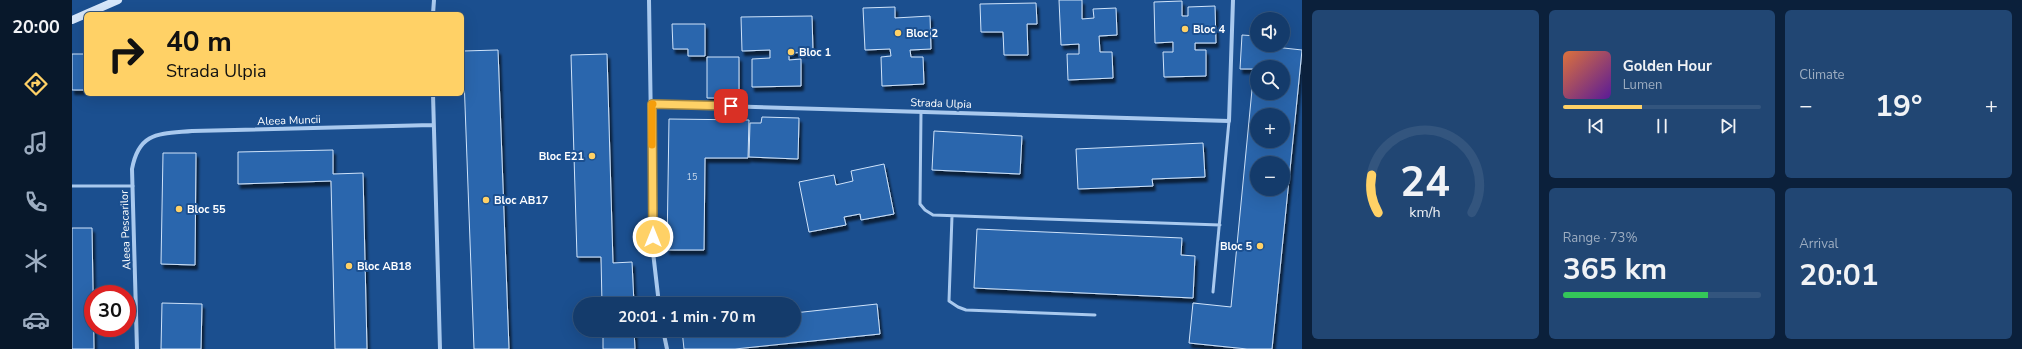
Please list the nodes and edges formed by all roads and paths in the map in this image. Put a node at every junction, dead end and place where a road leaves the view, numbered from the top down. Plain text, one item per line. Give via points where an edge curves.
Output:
1 (118, 0) edge
2 (434, 0) edge
3 (649, 0) edge
4 (1233, 0) edge
5 (91, 12) edge
6 (433, 12) edge
7 (84, 15) edge
8 (72, 20) edge
9 (432, 96) edge
10 (652, 104) junction
11 (921, 112) junction
12 (1229, 121) junction
13 (432, 125) junction
14 (147, 138) joint
15 (72, 186) edge
16 (133, 186) junction
17 (952, 216) junction
18 (1220, 225) junction
19 (1213, 292) dead end
20 (659, 297) edge
21 (1095, 315) dead end
22 (664, 337) edge
23 (138, 349) edge
24 (440, 349) edge
25 (667, 349) edge

1 - 5 street
2 - 6 street
3 - 10 street
4 - 12 street
7 - 8 street
9 - 13 street
10 - 11 street, Strada Ulpia
10 - 20 street via 653,252
11 - 12 street, Strada Ulpia
11 - 17 lane via 920,204 933,215
12 - 18 lane
13 - 14 street, Aleea Muncii via 192,131
13 - 24 street
14 - 16 street, Aleea Pescarilor via 134,157
15 - 16 lane
16 - 23 street, Aleea Pescarilor
17 - 18 lane
17 - 21 lane via 949,301 966,310
18 - 19 lane
22 - 25 street

